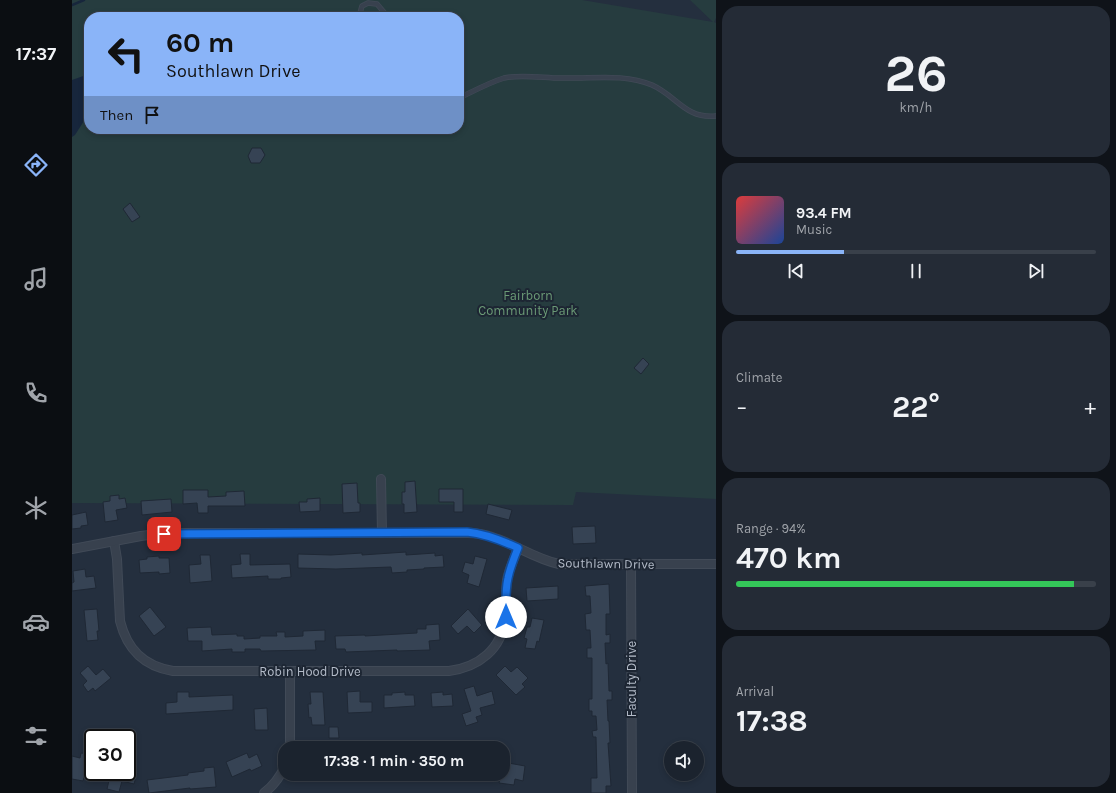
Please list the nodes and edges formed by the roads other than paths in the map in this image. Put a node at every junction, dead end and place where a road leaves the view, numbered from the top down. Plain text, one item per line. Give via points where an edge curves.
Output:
1 (360, 12) edge
2 (384, 12) edge
3 (464, 95) edge
4 (716, 116) edge
5 (381, 479) dead end
6 (382, 533) junction
7 (114, 541) junction
8 (518, 548) junction
9 (72, 549) edge
10 (631, 564) junction
11 (716, 564) edge
12 (290, 671) junction
13 (290, 741) edge
14 (278, 778) edge
15 (264, 793) edge
16 (632, 793) edge

1 - 2 lane via 362,6 368,3 377,4
3 - 4 lane via 515,76 618,77 656,87 691,112
5 - 6 street
6 - 7 street, Southlawn Drive via 164,534
6 - 8 street, Southlawn Drive via 475,533 494,537
7 - 9 street, Southlawn Drive
7 - 12 street, Robin Hood Drive via 122,631 132,649 143,659 172,671
8 - 10 street, Southlawn Drive via 559,564
8 - 12 street, Robin Hood Drive via 507,580 506,617 502,632 492,650 476,663 449,671
10 - 11 street, Southlawn Drive
10 - 16 street, Faculty Drive
12 - 13 street
14 - 15 street

